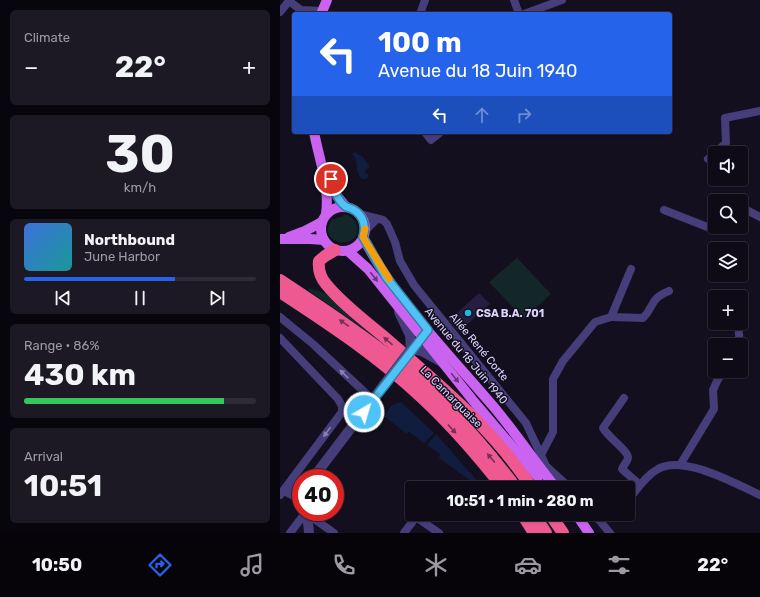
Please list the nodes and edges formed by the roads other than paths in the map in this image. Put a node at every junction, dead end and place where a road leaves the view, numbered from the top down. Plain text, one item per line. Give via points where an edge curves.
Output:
1 (327, 0) edge
2 (333, 0) edge
3 (425, 0) edge
4 (514, 0) edge
5 (562, 0) edge
6 (280, 12) edge
7 (316, 12) edge
8 (324, 12) edge
9 (325, 12) edge
10 (421, 12) edge
11 (518, 12) edge
12 (529, 12) edge
13 (760, 112) edge
14 (314, 134) edge
15 (320, 134) edge
16 (426, 134) edge
17 (438, 134) edge
18 (723, 146) edge
19 (346, 207) junction
20 (664, 210) dead end
21 (748, 211) edge
22 (360, 214) junction
23 (760, 217) edge
24 (324, 218) junction
25 (377, 219) junction
26 (708, 227) edge
27 (364, 234) junction
28 (281, 239) edge
29 (324, 240) junction
30 (335, 250) junction
31 (348, 250) junction
32 (631, 269) dead end
33 (280, 280) edge
34 (669, 291) dead end
35 (280, 292) edge
36 (280, 298) edge
37 (397, 307) junction
38 (280, 317) edge
39 (611, 318) junction
40 (425, 334) junction
41 (280, 338) edge
42 (412, 349) junction
43 (442, 362) junction
44 (383, 365) junction
45 (719, 378) edge
46 (624, 398) dead end
47 (373, 400) junction
48 (540, 453) junction
49 (680, 465) junction
50 (319, 469) edge
51 (498, 481) edge
52 (510, 481) edge
53 (527, 481) edge
54 (542, 481) edge
55 (551, 481) edge
56 (562, 481) edge
57 (640, 485) junction
58 (292, 488) edge
59 (635, 491) edge
60 (282, 493) edge
61 (760, 495) edge
62 (292, 497) edge
63 (300, 521) edge
64 (308, 521) edge
65 (317, 521) edge
66 (526, 521) edge
67 (538, 521) edge
68 (555, 521) edge
69 (580, 521) edge
70 (600, 521) edge
71 (290, 533) edge
72 (309, 533) edge
73 (334, 533) edge
74 (404, 533) edge
75 (439, 533) edge
76 (534, 533) edge
77 (546, 533) edge
78 (563, 533) edge
79 (589, 533) edge
80 (610, 533) edge

1 - 8 main road
2 - 9 main road
3 - 10 street
4 - 11 street
5 - 12 street
6 - 7 street via 289,1 301,10
13 - 18 street via 725,118 726,143
14 - 24 main road via 327,193
15 - 19 main road via 331,179 337,196
16 - 17 street via 431,140
19 - 22 main road
19 - 24 main road via 339,207
20 - 26 street
21 - 23 street
22 - 25 street
22 - 27 main road via 365,225
24 - 28 main road via 305,231
24 - 29 main road via 321,228
25 - 27 street
25 - 48 street, Allée René Corte via 387,224 400,261 414,285 526,423
27 - 31 main road via 355,248
27 - 40 main road, Avenue du 18 Juin 1940 via 386,277
28 - 29 main road
29 - 30 main road
30 - 31 main road
53 -> 30 highway via 489,432 457,400 325,283 319,273 319,261
31 -> 37 main road, Avenue du 18 Juin 1940 via 368,269
32 - 39 street
52 -> 33 highway, La Camarguaise via 459,420 386,353
34 - 39 street via 659,295 643,318
35 - 44 highway, La Camarguaise
36 - 44 highway
37 - 40 main road, Avenue du 18 Juin 1940
37 - 42 street via 410,335
47 -> 38 street
39 - 48 street via 595,322 563,361 553,379 553,432
40 - 42 street
40 - 43 main road, Avenue du 18 Juin 1940
40 - 55 main road, Avenue du 18 Juin 1940 via 494,407
41 -> 60 street via 342,406 342,412
42 - 43 street via 422,351
42 - 47 street, bridge
43 -> 54 main road, Avenue du 18 Juin 1940
44 -> 51 highway, La Camarguaise via 421,397
45 - 49 street via 713,390 714,409
46 - 57 street via 603,428 609,438 628,456 622,469
47 - 50 street
48 - 56 street, Allée René Corte via 546,466
49 - 57 street via 658,468
49 - 61 street via 688,465
57 - 59 street
58 - 60 street
60 - 62 street
63 - 71 street
64 - 72 street
65 - 73 street
66 - 76 highway
67 - 77 highway
68 - 78 highway
69 - 79 main road
70 - 80 street
74 - 75 street via 416,517

